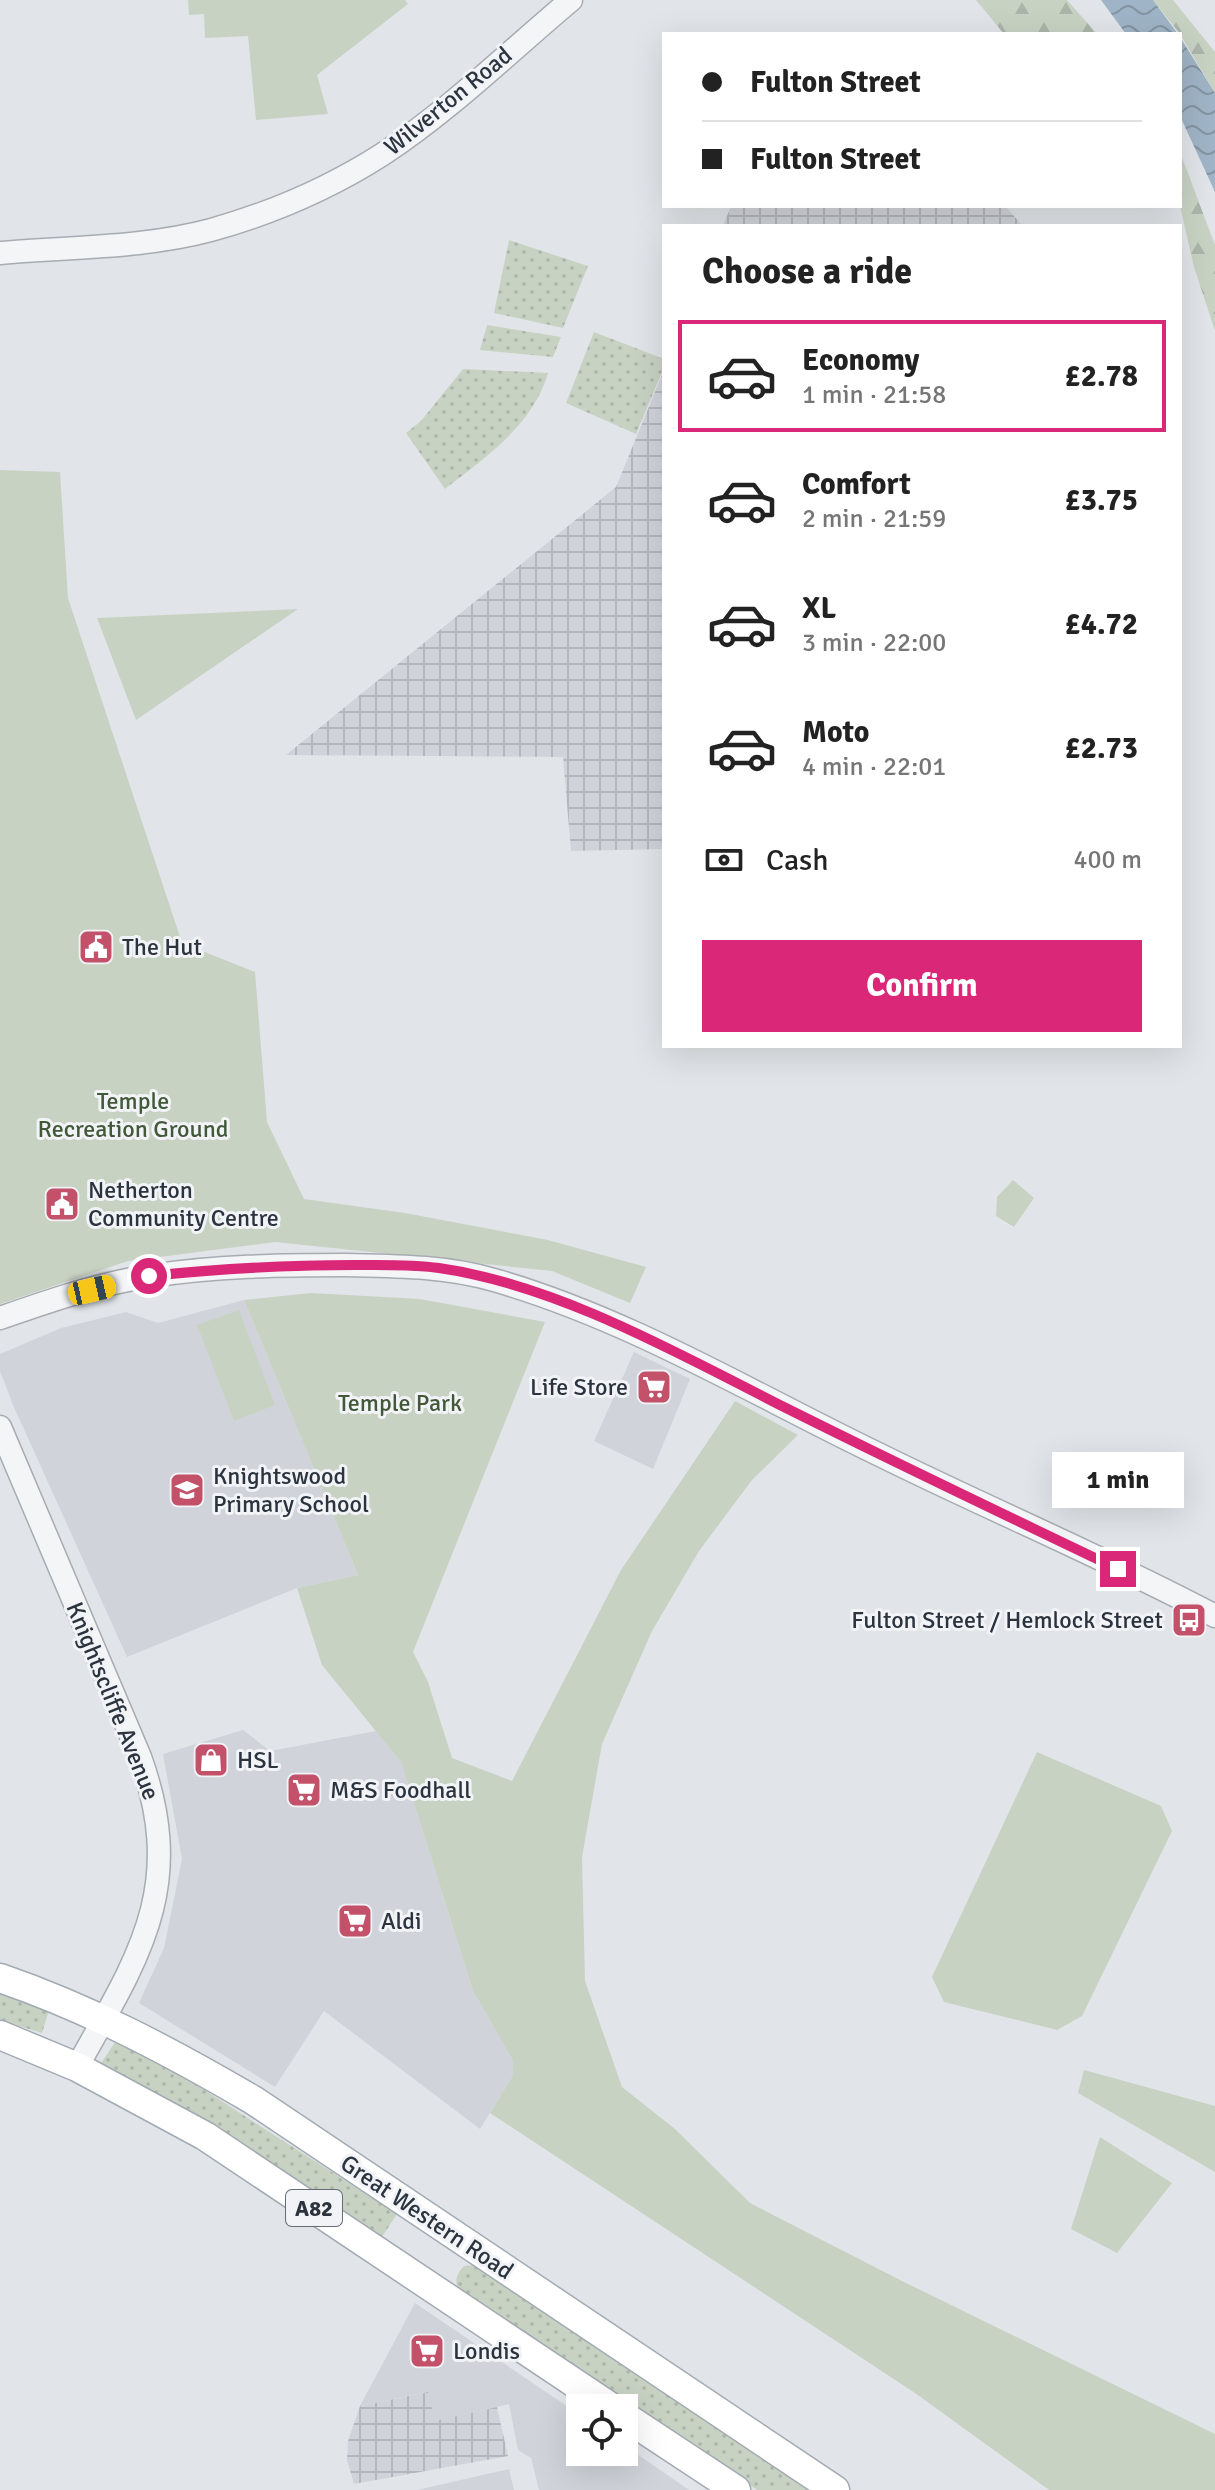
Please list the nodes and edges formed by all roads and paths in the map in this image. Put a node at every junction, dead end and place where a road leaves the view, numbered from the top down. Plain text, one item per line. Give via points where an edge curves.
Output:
1 (564, 2) edge
2 (0, 253) edge
3 (0, 1318) edge
4 (0, 1427) edge
5 (1215, 1616) edge
6 (0, 1978) edge
7 (104, 2019) junction
8 (0, 2035) edge
9 (77, 2067) junction
10 (591, 2394) edge
11 (638, 2425) edge
12 (736, 2490) edge
13 (835, 2490) edge

1 - 2 street, Wilverton Road via 420,128 301,199 173,238
3 - 5 street via 63,1296 149,1276 219,1269 437,1267 493,1279 563,1302 665,1347
4 - 7 street, Knightscliffe Avenue via 140,1757 157,1810 160,1870 155,1900 140,1948
6 - 7 main road, Great Western Road / A82
7 - 9 street, Knightscliffe Avenue
7 - 13 main road, Great Western Road / A82 via 253,2100
8 - 9 main road, A82
9 - 10 main road, A82 via 205,2136
11 - 12 main road

